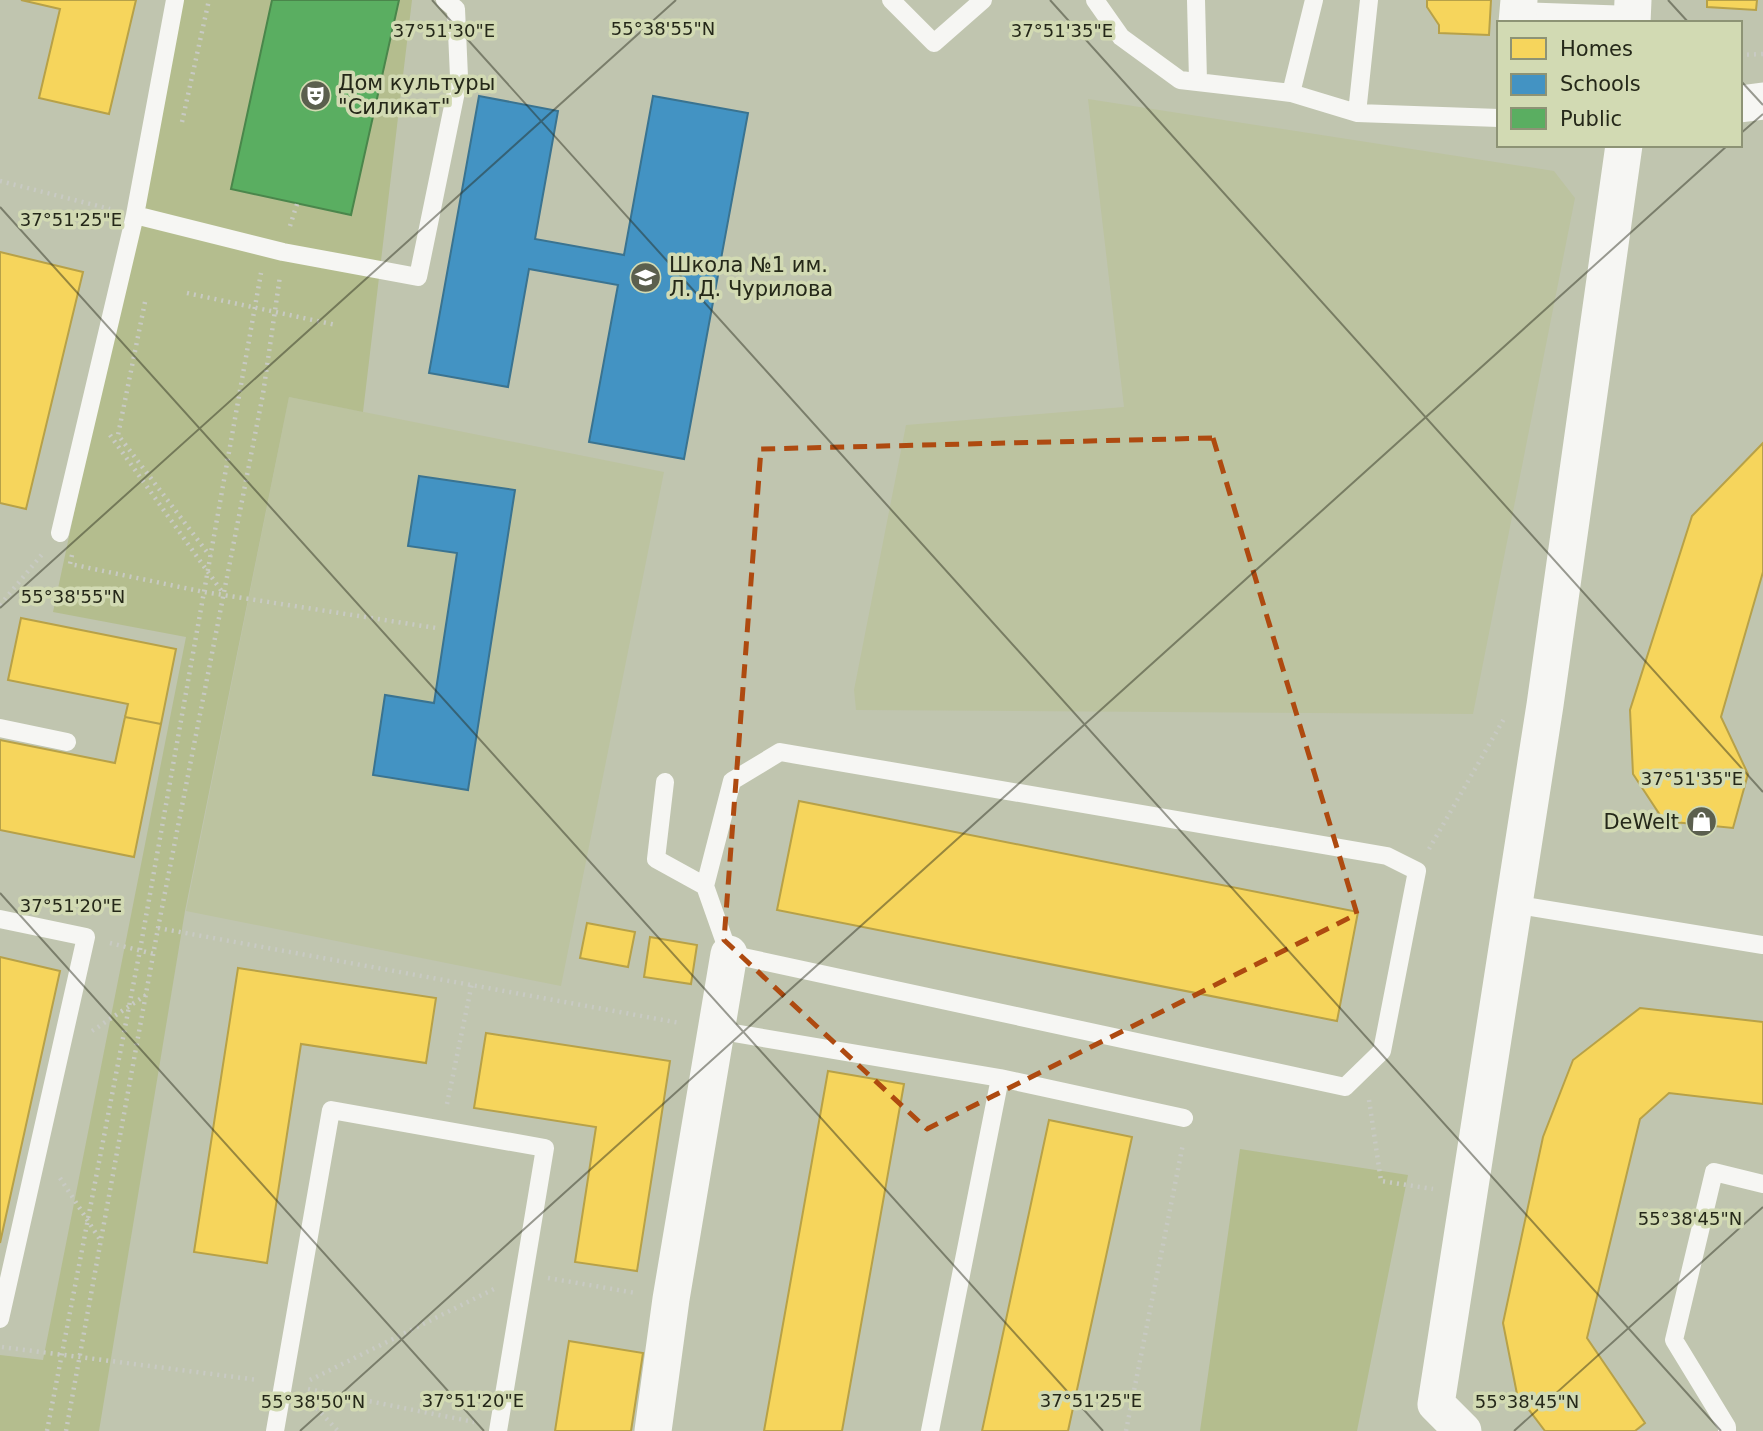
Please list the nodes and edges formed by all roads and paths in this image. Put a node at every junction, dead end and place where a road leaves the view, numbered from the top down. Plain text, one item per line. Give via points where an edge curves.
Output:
1 (175, 0) edge
2 (208, 0) edge
3 (445, 0) edge
4 (891, 0) edge
5 (983, 0) edge
6 (1095, 0) edge
7 (1196, 0) edge
8 (1314, 0) edge
9 (1369, 0) edge
10 (1518, 11) edge
11 (1632, 13) edge
12 (1763, 54) edge
13 (1742, 55) edge
14 (1198, 80) junction
15 (1291, 93) junction
16 (1763, 101) edge
17 (1742, 104) edge
18 (1357, 113) junction
19 (1497, 118) edge
20 (181, 130) dead end
21 (1624, 147) edge
22 (0, 181) edge
23 (135, 215) junction
24 (265, 248) junction
25 (283, 252) junction
26 (148, 288) dead end
27 (187, 293) dead end
28 (255, 308) junction
29 (275, 312) junction
30 (336, 325) dead end
31 (102, 423) dead end
32 (60, 533) joint
33 (73, 551) dead end
34 (210, 556) junction
35 (208, 570) junction
36 (204, 592) junction
37 (224, 593) junction
38 (0, 605) edge
39 (436, 628) dead end
40 (1506, 716) dead end
41 (0, 728) edge
42 (67, 743) dead end
43 (665, 782) dead end
44 (1417, 871) junction
45 (705, 886) junction
46 (1513, 904) junction
47 (0, 919) edge
48 (158, 929) junction
49 (86, 937) junction
50 (1763, 945) edge
51 (140, 950) junction
52 (154, 954) junction
53 (729, 954) junction
54 (472, 983) junction
55 (147, 994) junction
56 (128, 1007) junction
57 (716, 1030) junction
58 (59, 1054) junction
59 (1364, 1068) junction
60 (1000, 1078) junction
61 (1184, 1118) joint
62 (442, 1129) junction
63 (39, 1146) junction
64 (1763, 1184) edge
65 (1468, 1195) junction
66 (88, 1221) junction
67 (101, 1242) junction
68 (524, 1274) junction
69 (671, 1299) junction
70 (0, 1319) edge
71 (0, 1347) edge
72 (60, 1355) junction
73 (80, 1358) junction
74 (290, 1385) junction
75 (499, 1429) edge
76 (47, 1431) edge
77 (66, 1431) edge
78 (275, 1431) edge
79 (338, 1431) edge
80 (653, 1431) edge
81 (930, 1431) edge
82 (1126, 1431) edge
83 (1463, 1431) edge
84 (1727, 1431) edge

1 - 23 lane
2 - 20 path
3 - 25 lane via 456,9 459,77 418,277
4 - 5 lane via 934,43
6 - 14 lane via 1121,37 1180,79
7 - 14 lane
8 - 15 lane
9 - 18 lane
10 - 11 lane
12 - 13 path
14 - 15 lane
15 - 18 lane
16 - 17 street
18 - 19 lane
21 - 46 street
22 - 23 path
23 - 24 lane
23 - 32 lane
24 - 25 lane
24 - 28 path
25 - 29 path
26 - 34 path via 118,435
27 - 28 path
28 - 29 path
28 - 34 path
29 - 30 path
29 - 37 path
31 - 35 path
32 - 38 path
33 - 36 path via 70,564
34 - 35 path
35 - 36 path
35 - 37 path
36 - 37 path
36 - 51 path
37 - 39 path
37 - 48 path
40 - 44 path
41 - 42 lane
43 - 45 lane via 656,859
44 - 45 lane via 1387,856 780,752 732,781
44 - 59 lane via 1382,1051
45 - 53 lane
46 - 50 lane
46 - 65 street
47 - 49 lane
48 - 52 path
48 - 54 path
49 - 51 path
49 - 58 lane
51 - 52 path
51 - 56 path
52 - 55 path
53 - 57 street
53 - 59 lane via 1345,1087
54 - 57 path
54 - 62 path
55 - 56 path
55 - 67 path
56 - 58 path
56 - 66 path
57 - 60 lane
57 - 69 street
58 - 63 lane
59 - 65 path via 1381,1181
60 - 61 lane
60 - 81 lane
61 - 82 path via 1182,1157
62 - 68 lane via 545,1148
62 - 74 lane via 331,1110
63 - 66 path
63 - 70 lane
64 - 84 lane via 1714,1172 1674,1340
65 - 83 street via 1436,1404
66 - 67 path
66 - 72 path
67 - 73 path
68 - 69 path
68 - 74 path
68 - 75 lane
69 - 80 street
71 - 72 path
72 - 73 path
72 - 76 path
73 - 74 path
73 - 77 path
74 - 75 path
74 - 78 lane
74 - 79 path

